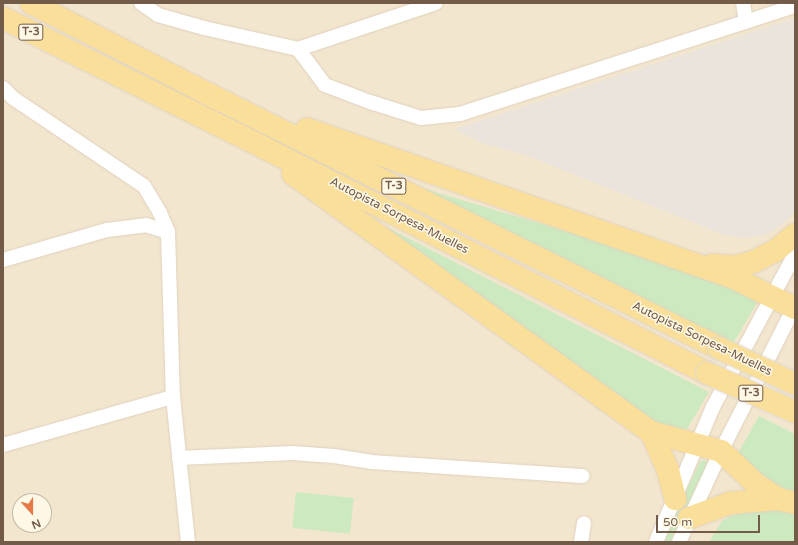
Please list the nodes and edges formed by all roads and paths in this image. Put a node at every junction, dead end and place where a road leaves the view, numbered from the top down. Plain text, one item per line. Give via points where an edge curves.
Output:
1 (31, 3) edge
2 (141, 3) edge
3 (436, 3) edge
4 (743, 3) edge
5 (795, 6) edge
6 (3, 18) edge
7 (746, 22) junction
8 (298, 49) junction
9 (3, 88) edge
10 (206, 93) junction
11 (8, 100) edge
12 (235, 132) junction
13 (168, 232) junction
14 (795, 235) edge
15 (795, 254) edge
16 (3, 260) edge
17 (687, 262) junction
18 (771, 296) junction
19 (795, 307) edge
20 (795, 384) edge
21 (173, 397) junction
22 (795, 412) edge
23 (651, 432) junction
24 (696, 444) junction
25 (3, 445) edge
26 (721, 451) junction
27 (179, 458) junction
28 (583, 476) dead end
29 (675, 500) junction
30 (787, 501) edge
31 (689, 518) junction
32 (584, 522) dead end
33 (188, 542) edge
34 (581, 542) edge
35 (656, 542) edge
36 (679, 542) edge

1 - 10 main road, Autopista Sorpesa-Muelles / T-3
2 - 8 street via 158,15
3 - 8 street
4 - 7 street
5 - 7 street
6 - 12 main road, Autopista Sorpesa-Muelles / T-3
7 - 8 street via 460,114 421,118 326,85
9 - 11 street
10 - 17 main road via 382,157
10 - 20 main road, Autopista Sorpesa-Muelles / T-3, bridge
11 - 13 street via 144,186 160,212
12 - 22 main road, Autopista Sorpesa-Muelles / T-3, bridge via 707,373
12 - 23 main road
13 - 16 street via 146,225 107,230
13 - 21 street
14 - 17 main road via 775,252 753,262 733,267
15 - 18 street
17 - 18 main road via 734,278
18 - 19 main road
18 - 24 street
19 - 26 street
21 - 25 street
21 - 27 street
23 - 24 main road
23 - 29 main road via 668,470
24 - 26 main road
24 - 29 street
26 - 30 main road via 756,484
26 - 31 street
27 - 28 street via 292,453 370,462
27 - 33 street
29 - 35 street
30 - 31 main road via 730,502
31 - 36 street
32 - 34 street

